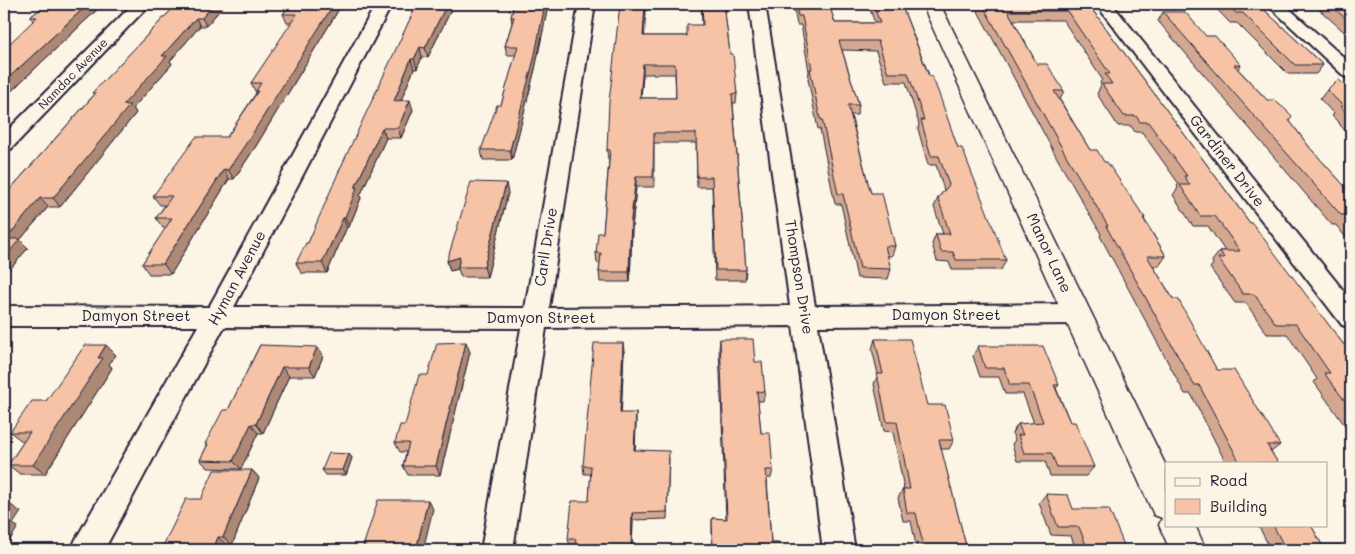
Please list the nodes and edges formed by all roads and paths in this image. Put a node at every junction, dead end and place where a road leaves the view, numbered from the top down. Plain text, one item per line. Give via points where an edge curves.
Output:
1 (142, 4) edge
2 (384, 4) edge
3 (587, 4) edge
4 (757, 4) edge
5 (931, 4) edge
6 (1104, 4) edge
7 (1275, 4) edge
8 (1351, 73) edge
9 (4, 145) edge
10 (1078, 314) junction
11 (4, 316) edge
12 (217, 316) junction
13 (804, 316) junction
14 (534, 318) junction
15 (1351, 318) edge
16 (1165, 501) edge
17 (1176, 526) edge
18 (87, 550) edge
19 (496, 550) edge
20 (839, 550) edge
21 (1188, 550) edge

1 - 9 street, Namdac Avenue
2 - 12 street, Hyman Avenue
3 - 14 street, Carll Drive
4 - 13 street, Thompson Drive
5 - 10 street, Manor Lane
6 - 15 street, Gardiner Drive
7 - 8 street
10 - 13 street, Damyon Street
10 - 16 street, Manor Lane
11 - 12 street, Damyon Street
12 - 14 street, Damyon Street
12 - 18 street, Hyman Avenue
13 - 14 street, Damyon Street
13 - 20 street, Thompson Drive
14 - 19 street, Carll Drive
17 - 21 street

